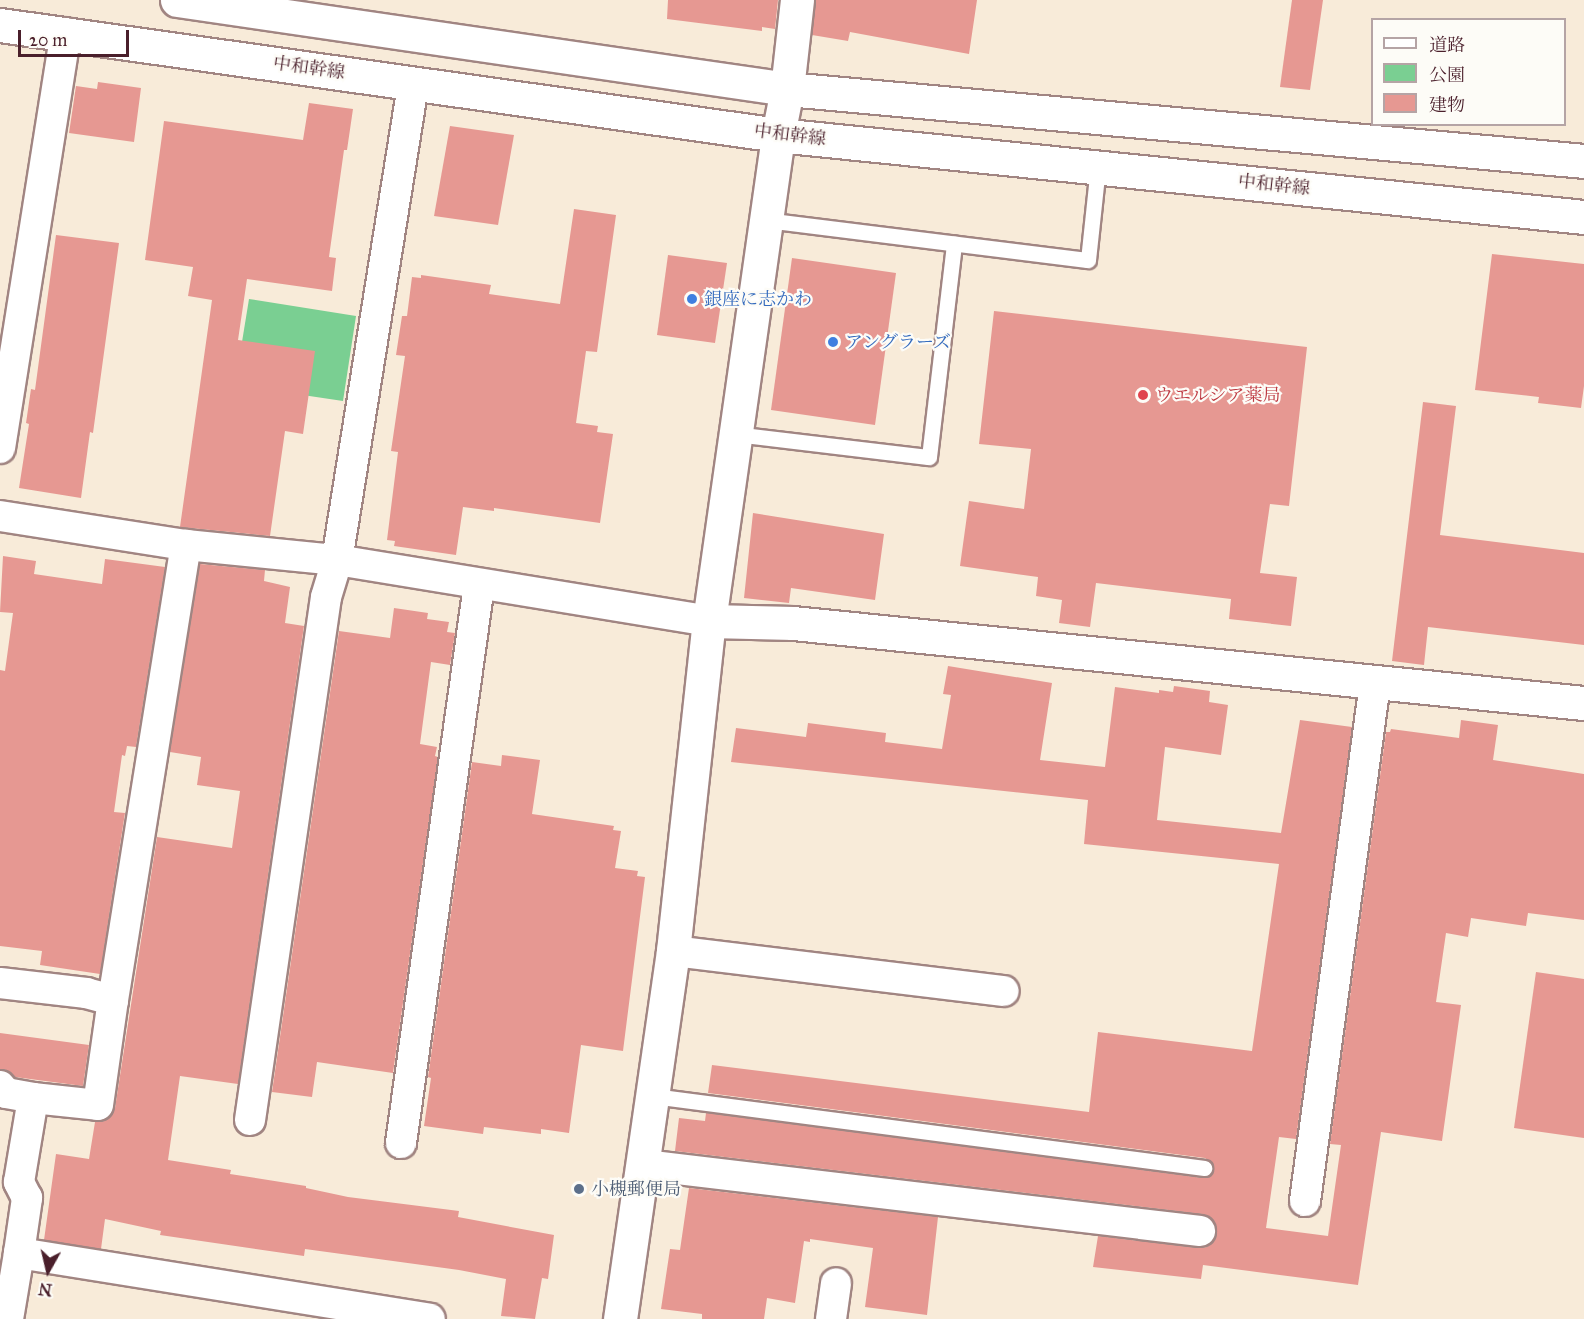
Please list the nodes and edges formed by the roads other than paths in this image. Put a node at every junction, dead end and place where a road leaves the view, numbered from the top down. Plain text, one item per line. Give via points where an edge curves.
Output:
1 (177, 0) edge
2 (797, 0) edge
3 (0, 25) edge
4 (66, 33) junction
5 (413, 82) junction
6 (787, 89) junction
7 (778, 135) junction
8 (1584, 161) edge
9 (1098, 167) junction
10 (1584, 217) edge
11 (766, 220) junction
12 (954, 243) junction
13 (735, 434) junction
14 (0, 448) edge
15 (0, 516) edge
16 (186, 546) junction
17 (337, 561) junction
18 (479, 585) junction
19 (709, 621) junction
20 (1375, 683) junction
21 (1584, 703) edge
22 (673, 951) junction
23 (0, 982) edge
24 (1004, 991) dead end
25 (113, 1000) junction
26 (0, 1086) edge
27 (654, 1096) junction
28 (33, 1098) junction
29 (250, 1120) dead end
30 (400, 1143) dead end
31 (644, 1165) junction
32 (1204, 1168) dead end
33 (1305, 1201) dead end
34 (1200, 1231) dead end
35 (14, 1234) edge
36 (836, 1283) dead end
37 (8, 1319) edge
38 (430, 1319) edge
39 (620, 1319) edge
40 (831, 1319) edge

1 - 6 main road
2 - 6 main road
3 - 4 main road, 中和幹線
4 - 5 main road, 中和幹線
4 - 14 street
5 - 7 main road, 中和幹線
5 - 17 street
6 - 7 main road
6 - 8 main road
7 - 9 main road, 中和幹線
7 - 11 main road
9 - 10 main road, 中和幹線
9 - 12 lane via 1088,260
11 - 12 lane
11 - 13 main road
12 - 13 lane via 929,456
13 - 19 main road
15 - 16 street
16 - 17 street
16 - 25 street
17 - 18 street
17 - 29 street via 326,597
18 - 19 street
18 - 30 street
19 - 20 main road via 793,623
19 - 22 main road
20 - 21 main road
20 - 33 street
22 - 24 street
22 - 27 main road
23 - 25 street
25 - 28 street via 98,1105
26 - 28 street via 6,1093
27 - 31 main road
27 - 32 lane
28 - 35 street via 19,1182 27,1198
31 - 34 street
31 - 39 main road
35 - 37 street
35 - 38 street
36 - 40 street

